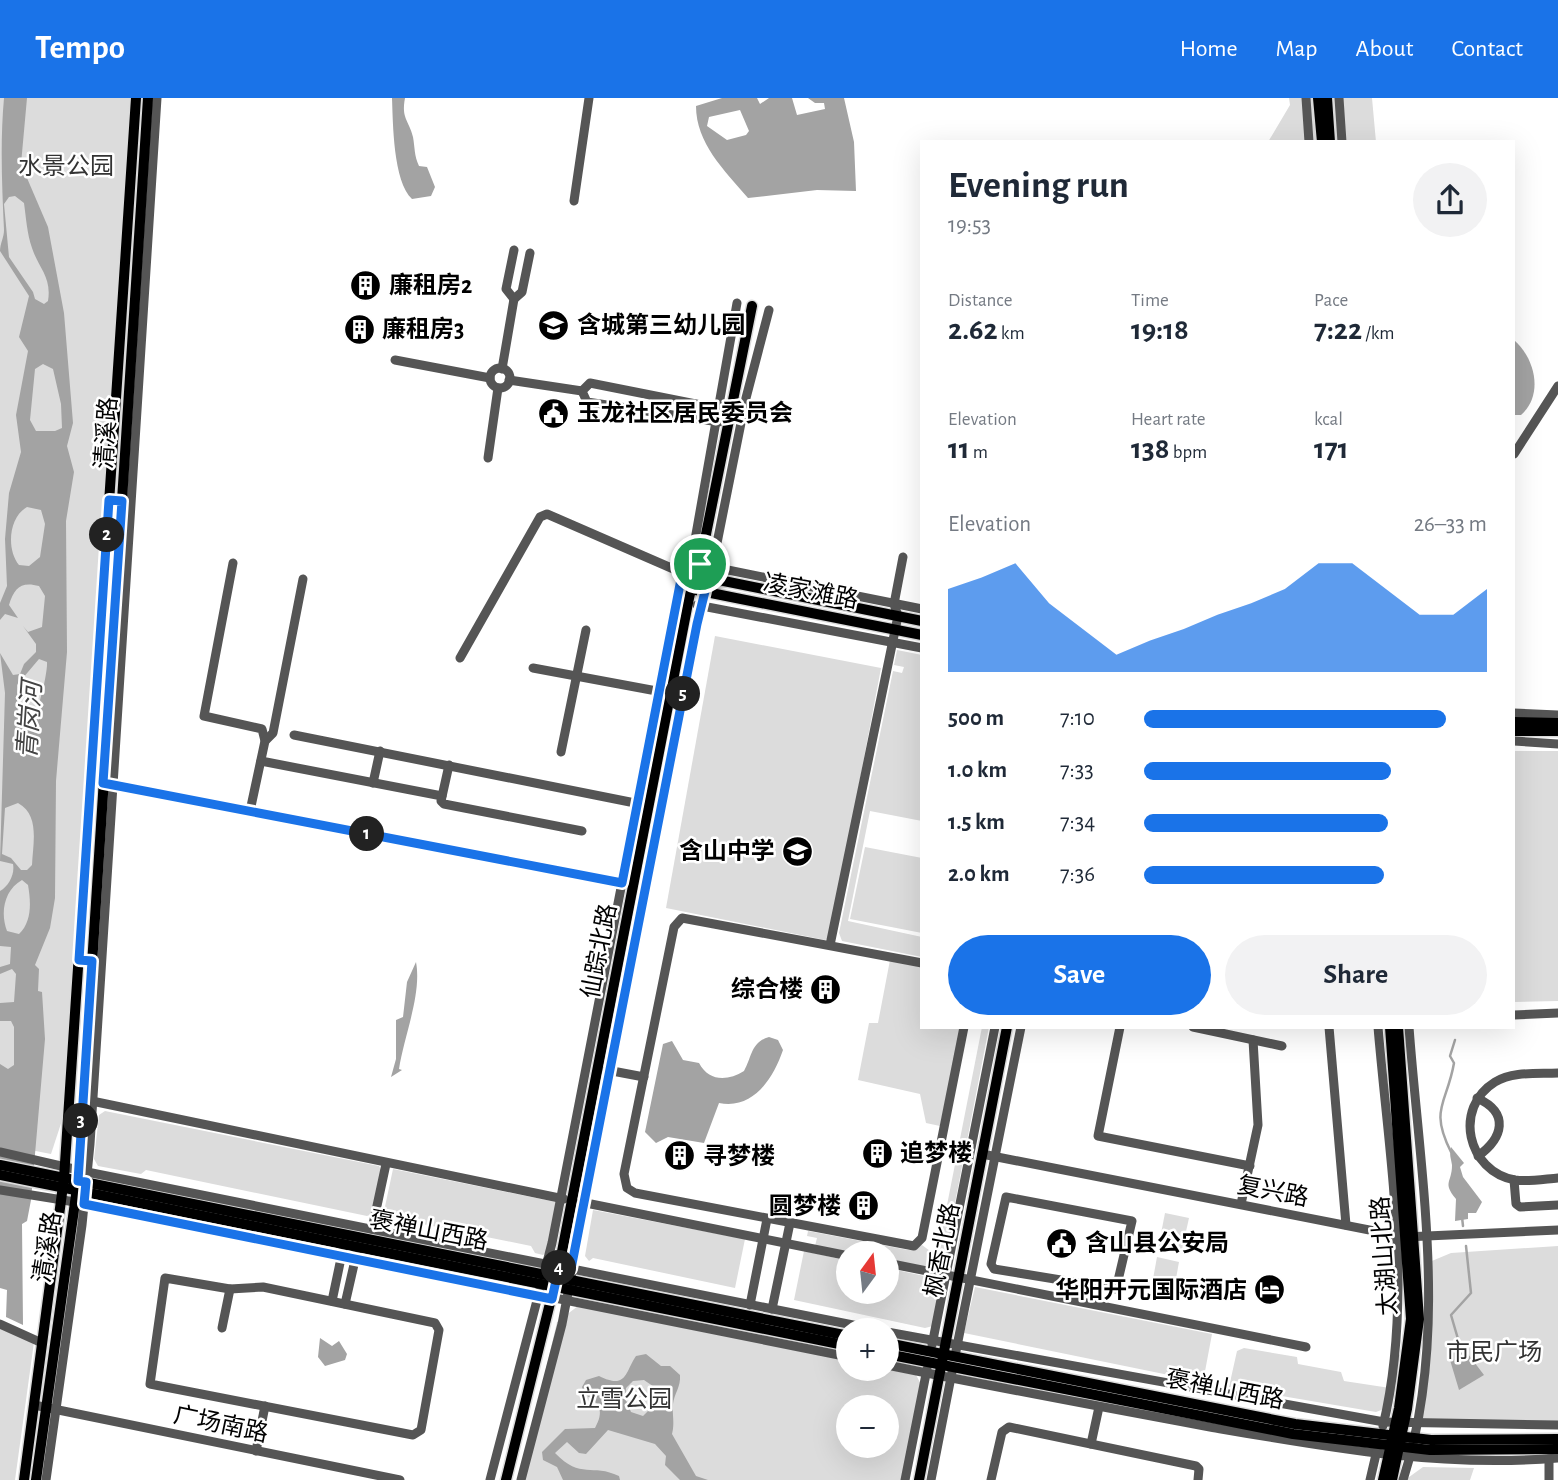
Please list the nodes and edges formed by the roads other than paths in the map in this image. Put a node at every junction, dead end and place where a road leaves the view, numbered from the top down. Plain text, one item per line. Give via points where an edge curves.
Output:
1 (136, 98) edge
2 (148, 98) edge
3 (157, 98) edge
4 (589, 98) edge
5 (1306, 98) edge
6 (1318, 98) edge
7 (1327, 98) edge
8 (1339, 98) edge
9 (1309, 140) edge
10 (1322, 140) edge
11 (1330, 140) edge
12 (1342, 140) edge
13 (574, 201) dead end
14 (514, 250) dead end
15 (530, 253) dead end
16 (514, 299) junction
17 (737, 303) dead end
18 (752, 306) dead end
19 (769, 310) dead end
20 (395, 360) dead end
21 (502, 369) junction
22 (490, 378) junction
23 (509, 380) junction
24 (1558, 386) edge
25 (498, 388) junction
26 (582, 391) junction
27 (732, 411) junction
28 (729, 424) junction
29 (1515, 452) edge
30 (488, 458) dead end
31 (109, 500) junction
32 (122, 501) junction
33 (903, 557) dead end
34 (233, 563) dead end
35 (702, 568) junction
36 (688, 575) junction
37 (303, 579) dead end
38 (691, 589) junction
39 (705, 592) junction
40 (688, 603) junction
41 (894, 604) junction
42 (701, 606) junction
43 (920, 609) edge
44 (898, 616) junction
45 (920, 621) edge
46 (895, 629) junction
47 (586, 630) dead end
48 (100, 634) junction
49 (113, 635) junction
50 (920, 635) edge
51 (893, 642) junction
52 (920, 648) edge
53 (460, 658) dead end
54 (533, 668) dead end
55 (576, 676) junction
56 (665, 692) junction
57 (1515, 713) edge
58 (1558, 715) edge
59 (1515, 722) edge
60 (1558, 723) edge
61 (1515, 731) edge
62 (1558, 731) edge
63 (294, 735) dead end
64 (265, 741) junction
65 (1515, 741) edge
66 (1558, 744) edge
67 (380, 751) junction
68 (561, 752) dead end
69 (261, 761) junction
70 (449, 765) junction
71 (90, 780) junction
72 (373, 783) junction
73 (108, 784) junction
74 (442, 796) junction
75 (643, 805) junction
76 (250, 811) junction
77 (582, 831) dead end
78 (628, 884) junction
79 (830, 945) junction
80 (79, 960) junction
81 (92, 961) junction
82 (920, 962) edge
83 (1558, 1013) edge
84 (1515, 1015) edge
85 (964, 1029) edge
86 (996, 1029) edge
87 (1007, 1029) edge
88 (1021, 1029) edge
89 (1120, 1029) edge
90 (1202, 1029) edge
91 (1329, 1029) edge
92 (1378, 1029) edge
93 (1390, 1029) edge
94 (1398, 1029) edge
95 (1409, 1029) edge
96 (1254, 1040) junction
97 (1282, 1045) dead end
98 (598, 1069) junction
99 (1558, 1073) edge
100 (644, 1077) junction
101 (1477, 1098) junction
102 (88, 1100) junction
103 (0, 1152) edge
104 (982, 1154) junction
105 (996, 1156) junction
106 (1478, 1156) junction
107 (386, 1164) junction
108 (0, 1165) edge
109 (1250, 1166) junction
110 (0, 1175) edge
111 (37, 1177) junction
112 (64, 1177) junction
113 (1558, 1178) edge
114 (1514, 1180) junction
115 (81, 1187) junction
116 (0, 1190) edge
117 (62, 1200) junction
118 (572, 1201) junction
119 (1241, 1204) junction
120 (1558, 1205) edge
121 (767, 1219) junction
122 (790, 1223) junction
123 (1346, 1225) junction
124 (372, 1229) junction
125 (1558, 1230) edge
126 (1404, 1237) junction
127 (1425, 1237) junction
128 (763, 1239) junction
129 (785, 1243) junction
130 (344, 1244) junction
131 (358, 1247) junction
132 (836, 1253) edge
133 (341, 1257) junction
134 (355, 1260) junction
135 (900, 1266) edge
136 (544, 1274) junction
137 (952, 1276) junction
138 (557, 1277) junction
139 (569, 1279) junction
140 (971, 1280) junction
141 (1058, 1281) junction
142 (230, 1289) junction
143 (538, 1296) junction
144 (1054, 1297) junction
145 (552, 1299) junction
146 (332, 1301) junction
147 (565, 1301) junction
148 (345, 1304) junction
149 (750, 1304) junction
150 (772, 1309) junction
151 (836, 1322) edge
152 (0, 1324) edge
153 (222, 1328) dead end
154 (836, 1333) edge
155 (899, 1339) edge
156 (43, 1343) junction
157 (836, 1343) edge
158 (899, 1347) edge
159 (1306, 1347) dead end
160 (836, 1354) edge
161 (899, 1355) edge
162 (929, 1357) junction
163 (942, 1359) junction
164 (954, 1362) junction
165 (899, 1363) edge
166 (34, 1405) junction
167 (265, 1406) junction
168 (1099, 1407) junction
169 (51, 1409) junction
170 (1384, 1422) junction
171 (1405, 1424) junction
172 (1558, 1424) edge
173 (1558, 1439) edge
174 (1091, 1444) junction
175 (1378, 1445) junction
176 (1401, 1447) junction
177 (1558, 1449) edge
178 (256, 1451) junction
179 (1554, 1458) edge
180 (363, 1476) edge
181 (23, 1480) edge
182 (36, 1480) edge
183 (46, 1480) edge
184 (400, 1480) edge
185 (490, 1480) edge
186 (506, 1480) edge
187 (522, 1480) edge
188 (905, 1480) edge
189 (919, 1480) edge
190 (931, 1480) edge
191 (991, 1480) edge
192 (1198, 1480) edge
193 (1370, 1480) edge
194 (1383, 1480) edge
195 (1392, 1480) edge
196 (1404, 1480) edge
197 (1549, 1480) edge

1 - 31 main road, 清溪路
2 - 32 main road, 清溪路
3 - 73 street
4 - 13 street
5 - 9 street
6 - 10 main road
7 - 11 main road
8 - 12 street
14 - 16 street via 506,289
15 - 16 street via 522,292
16 - 21 street
17 - 35 street
18 - 27 main road, 仙踪北路
19 - 35 street
20 - 22 street
21 - 22 street
21 - 23 street
22 - 25 street
23 - 25 street
23 - 26 street
24 - 29 street
25 - 30 street
26 - 27 street via 590,383
26 - 28 street via 587,402
27 - 28 main road, 仙踪北路
28 - 35 main road, 仙踪北路
31 - 32 main road
31 - 48 main road, 清溪路
32 - 49 main road, 清溪路
33 - 41 street
34 - 64 street via 204,716 262,729
35 - 36 main road, 仙踪北路
35 - 39 street
35 - 41 street
35 - 44 main road, 凌家滩路
36 - 38 main road, 仙踪北路
36 - 53 street via 547,514 540,517
36 - 56 street
37 - 64 street via 273,733
38 - 39 main road, 凌家滩路
38 - 40 main road, 仙踪北路
39 - 42 street
39 - 46 main road, 凌家滩路
40 - 42 street
40 - 56 main road, 仙踪北路
41 - 43 street
41 - 44 street
42 - 51 street
42 - 139 street
44 - 45 main road, 凌家滩路
44 - 46 street
46 - 50 main road, 凌家滩路
46 - 51 street
47 - 55 street
48 - 49 main road
48 - 71 main road, 清溪路
49 - 73 main road, 清溪路
51 - 52 street
51 - 79 street
54 - 55 street
55 - 56 street
55 - 68 street
56 - 75 main road, 仙踪北路
57 - 58 street
59 - 60 main road
61 - 62 main road
63 - 67 street
64 - 69 street
65 - 66 street
67 - 70 street
67 - 72 street
69 - 72 street
69 - 76 street
70 - 74 street
70 - 75 street
71 - 73 street
71 - 80 main road, 清溪路
72 - 74 street
73 - 76 street
73 - 81 main road, 清溪路
73 - 102 street
74 - 77 street via 444,804
75 - 78 main road, 仙踪北路
76 - 78 street
78 - 98 main road, 仙踪北路
78 - 136 street
79 - 82 street
79 - 100 street via 682,918 674,927
80 - 81 main road
80 - 112 main road, 清溪路
81 - 102 main road, 清溪路
83 - 84 street
85 - 122 street via 919,1243 909,1246
86 - 137 street
87 - 104 main road, 枫香北路
88 - 105 street
89 - 109 street via 1098,1136
90 - 96 street
91 - 123 street
92 - 126 street
93 - 126 main road, 太湖山北路
94 - 126 main road, 太湖山北路
95 - 127 street
96 - 97 street
96 - 109 street via 1258,1125
98 - 100 street
98 - 118 main road, 仙踪北路
99 - 101 street via 1498,1080
100 - 121 street via 624,1174 627,1188
101 - 106 street via 1469,1126
101 - 106 street via 1498,1114 1500,1127 1497,1139
102 - 107 street
102 - 115 main road, 清溪路
103 - 112 street
104 - 105 street, 复兴路
104 - 137 main road, 枫香北路
105 - 119 street, 复兴路
105 - 140 street
106 - 114 street
107 - 118 street
107 - 124 street
108 - 111 main road, 褒禅山西路
109 - 119 street
110 - 111 main road, 褒禅山西路
111 - 112 main road, 褒禅山西路
112 - 115 main road, 褒禅山西路
112 - 115 street
112 - 117 main road, 清溪路
113 - 114 street
114 - 120 street via 1520,1207
115 - 117 street
115 - 124 street
115 - 130 main road, 褒禅山西路
115 - 133 street
115 - 136 main road, 褒禅山西路
115 - 169 main road, 清溪路
116 - 117 street
117 - 156 main road, 清溪路
118 - 128 street
118 - 138 main road, 仙踪北路
119 - 123 street, 复兴路
121 - 122 street
121 - 128 street
122 - 129 street
123 - 126 street, 复兴路
124 - 136 street
125 - 127 street, 复兴路
126 - 127 street, 复兴路
126 - 170 street via 1395,1353
126 - 171 main road, 太湖山北路 via 1410,1319
127 - 171 street via 1428,1327
128 - 129 street
128 - 149 street
129 - 132 street
129 - 150 street
130 - 131 main road, 褒禅山西路
130 - 133 street
131 - 134 street
131 - 136 main road, 褒禅山西路
133 - 134 street
133 - 146 street
134 - 143 street
134 - 148 street
135 - 137 street
136 - 138 main road, 褒禅山西路
136 - 143 street
137 - 140 street
137 - 162 street
137 - 163 main road, 枫香北路
138 - 139 main road, 褒禅山西路
138 - 145 main road, 仙踪北路
139 - 147 street
139 - 149 street
139 - 154 main road, 褒禅山西路
139 - 157 main road, 褒禅山西路
140 - 144 street
140 - 164 street
141 - 141 street via 1116,1289 1132,1221 1006,1197 991,1264 994,1269
141 - 144 street
142 - 146 street via 262,1287
142 - 153 street
142 - 167 street via 164,1278 150,1384
143 - 145 street
143 - 185 street
144 - 159 street
145 - 147 street
145 - 186 main road, 仙踪北路
146 - 148 street
147 - 160 street
147 - 187 street
148 - 167 street via 435,1323 439,1331 418,1434
149 - 150 street
150 - 151 street
152 - 156 street
155 - 162 street
156 - 166 main road, 清溪路
158 - 162 main road, 褒禅山西路
161 - 162 main road, 褒禅山西路
162 - 163 main road, 褒禅山西路
162 - 163 street
162 - 165 street
162 - 188 street
163 - 164 main road, 褒禅山西路
163 - 164 street
163 - 189 main road, 枫香北路
164 - 168 street
164 - 170 street
164 - 175 main road, 褒禅山西路 via 1294,1424
164 - 190 street
166 - 169 street, 广场南路
166 - 181 main road, 清溪路
167 - 178 street
168 - 174 street
168 - 175 street
169 - 178 street, 广场南路
169 - 182 main road, 清溪路
169 - 183 street
170 - 171 street
170 - 175 street
171 - 172 street
171 - 176 main road, 太湖山北路
171 - 176 street
173 - 176 main road, 褒禅山西路
174 - 191 street via 1004,1428
174 - 192 street via 1196,1466
175 - 176 main road, 褒禅山西路
175 - 176 street
175 - 193 street
176 - 177 main road, 褒禅山西路
176 - 179 street
176 - 194 main road, 太湖山北路
176 - 195 main road, 太湖山北路
176 - 196 street
178 - 180 street, 广场南路
179 - 197 street
180 - 184 street, 广场南路

